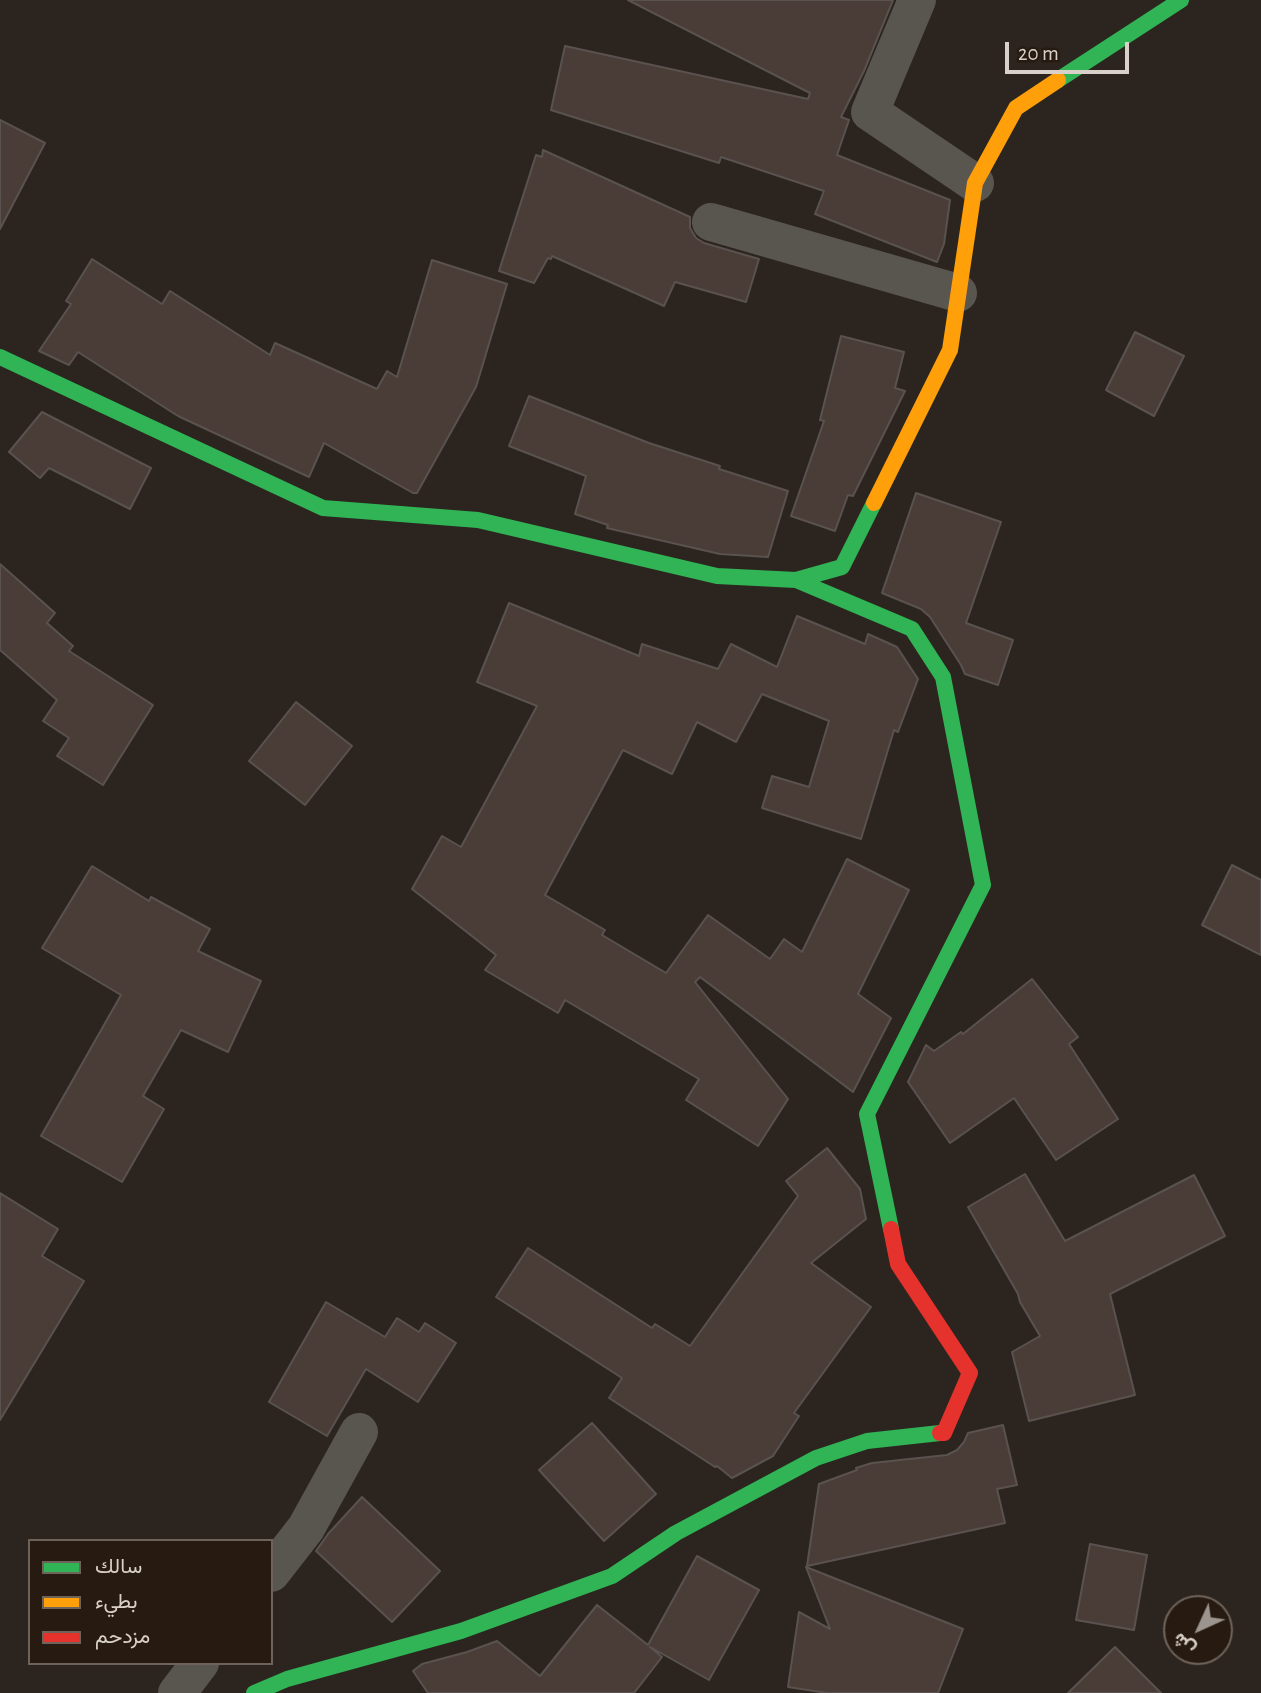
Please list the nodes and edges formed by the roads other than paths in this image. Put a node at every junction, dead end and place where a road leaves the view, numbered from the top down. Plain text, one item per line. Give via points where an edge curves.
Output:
1 (917, 0) edge
2 (1181, 0) edge
3 (975, 183) junction
4 (710, 222) dead end
5 (958, 293) junction
6 (0, 357) edge
7 (796, 580) junction
8 (359, 1432) dead end
9 (273, 1570) edge
10 (198, 1665) edge
11 (177, 1693) edge
12 (254, 1693) edge

1 - 3 street via 870,112
2 - 3 street via 1016,108
3 - 5 street
4 - 5 street
5 - 7 street via 950,350 842,567
6 - 7 street via 323,508 478,520 717,576
7 - 12 street via 912,629 943,677 983,885 867,1114 898,1264 970,1373 944,1433 867,1441 816,1458 676,1533 612,1576 461,1631 287,1679
8 - 9 street via 306,1528
10 - 11 street

